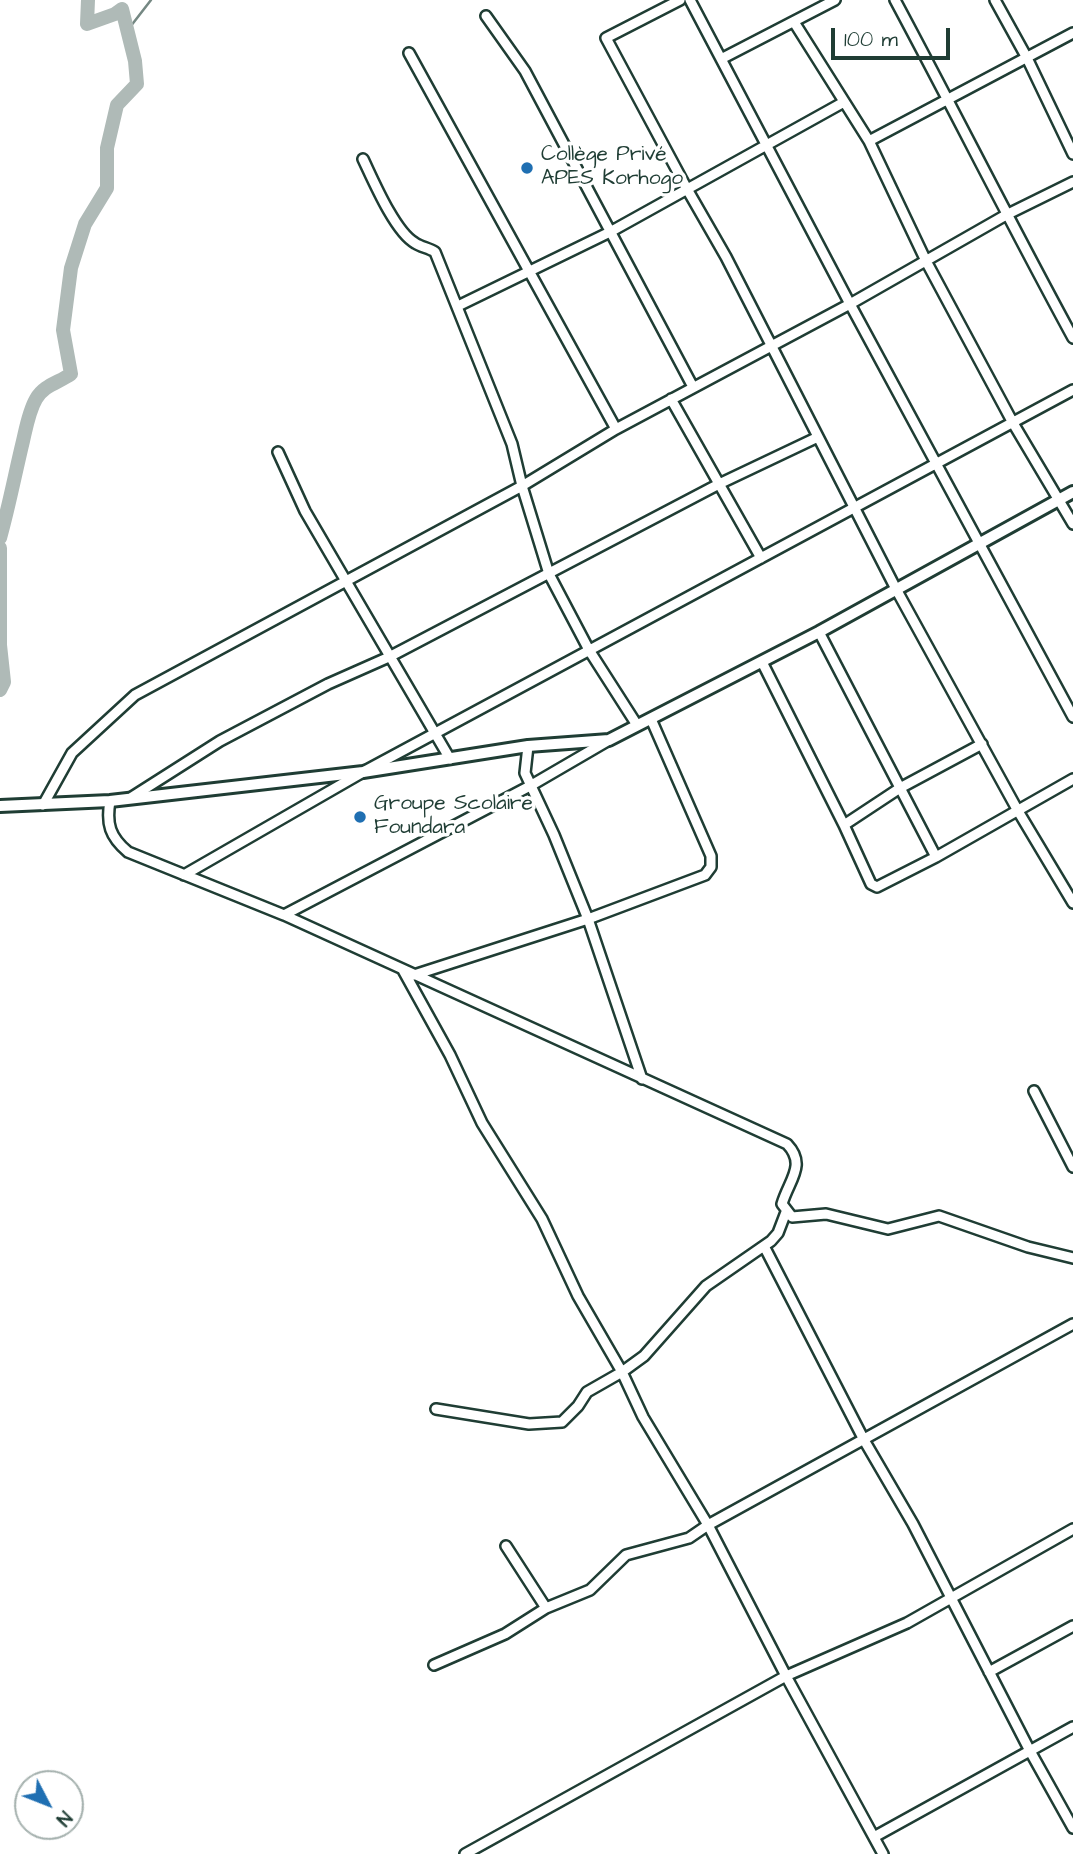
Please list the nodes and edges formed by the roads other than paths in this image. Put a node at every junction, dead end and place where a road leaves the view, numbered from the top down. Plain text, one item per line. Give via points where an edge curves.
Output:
1 (680, 0) edge
2 (690, 0) edge
3 (835, 0) edge
4 (895, 0) edge
5 (995, 0) edge
6 (486, 16) dead end
7 (794, 22) junction
8 (1073, 33) edge
9 (409, 52) dead end
10 (1027, 58) junction
11 (721, 60) junction
12 (949, 100) junction
13 (844, 102) junction
14 (869, 141) junction
15 (767, 146) junction
16 (1073, 154) edge
17 (363, 159) dead end
18 (1073, 182) edge
19 (687, 189) junction
20 (1006, 215) junction
21 (610, 232) junction
22 (926, 261) junction
23 (530, 271) junction
24 (850, 304) junction
25 (458, 306) junction
26 (1073, 338) edge
27 (771, 346) junction
28 (693, 387) junction
29 (1073, 390) edge
30 (671, 399) junction
31 (1013, 423) junction
32 (616, 429) junction
33 (818, 437) junction
34 (278, 452) dead end
35 (937, 463) junction
36 (719, 484) junction
37 (522, 486) junction
38 (1073, 492) edge
39 (1060, 500) junction
40 (855, 508) junction
41 (1073, 524) edge
42 (980, 545) junction
43 (761, 558) junction
44 (549, 574) junction
45 (346, 580) junction
46 (897, 589) junction
47 (819, 632) junction
48 (589, 650) junction
49 (389, 657) junction
50 (762, 662) junction
51 (1073, 717) edge
52 (651, 719) junction
53 (637, 725) junction
54 (436, 733) junction
55 (609, 740) junction
56 (982, 744) junction
57 (528, 746) junction
58 (450, 759) junction
59 (363, 772) junction
60 (1073, 779) edge
61 (530, 786) junction
62 (900, 788) junction
63 (130, 799) junction
64 (110, 801) junction
65 (43, 805) junction
66 (0, 806) edge
67 (1018, 811) junction
68 (844, 825) junction
69 (936, 857) junction
70 (184, 875) junction
71 (1073, 903) edge
72 (284, 915) junction
73 (588, 919) junction
74 (403, 970) junction
75 (414, 975) junction
76 (642, 1080) junction
77 (1034, 1091) dead end
78 (1073, 1167) edge
79 (786, 1212) junction
80 (764, 1246) junction
81 (1073, 1258) edge
82 (1073, 1324) edge
83 (622, 1372) junction
84 (436, 1409) dead end
85 (864, 1440) junction
86 (708, 1525) junction
87 (1073, 1529) edge
88 (506, 1546) dead end
89 (950, 1598) junction
90 (546, 1608) junction
91 (1073, 1626) edge
92 (434, 1665) dead end
93 (989, 1672) junction
94 (786, 1676) junction
95 (1073, 1727) edge
96 (1030, 1751) junction
97 (1073, 1828) edge
98 (874, 1837) junction
99 (465, 1854) edge
100 (883, 1854) edge

1 - 19 street via 606,38
2 - 11 street
3 - 7 street
4 - 12 street
5 - 10 street
6 - 21 street via 525,71
7 - 11 street
7 - 13 street
8 - 10 street
9 - 23 street
10 - 12 street
10 - 16 street
11 - 15 street
12 - 14 street
12 - 20 street
13 - 14 street
13 - 15 street
14 - 22 street
15 - 19 street
15 - 24 street
17 - 25 street via 399,226 414,243 435,252
18 - 20 street
19 - 21 street
19 - 27 street
20 - 22 street
20 - 26 street
21 - 23 street
21 - 28 street
22 - 24 street
22 - 31 street
23 - 25 street
23 - 32 street
24 - 27 street
24 - 35 street
25 - 37 street via 512,444
27 - 28 street
27 - 33 street
28 - 30 street
29 - 31 street
30 - 32 street
30 - 36 street
31 - 35 street
31 - 39 street
32 - 37 street
33 - 36 street
33 - 40 street
34 - 45 street via 305,511
35 - 40 street
35 - 42 street
36 - 43 street
36 - 44 street
37 - 44 street
37 - 45 street
38 - 39 street
39 - 41 street
39 - 42 street
40 - 43 street
40 - 46 street
42 - 46 street
42 - 51 street
43 - 48 street
44 - 48 street
44 - 49 street
45 - 49 street
45 - 65 street via 135,695 72,753
46 - 47 street
46 - 56 street
47 - 50 street
47 - 62 street
48 - 53 street
48 - 54 street
49 - 54 street
49 - 63 street via 220,741
50 - 52 street
50 - 68 street
52 - 53 street
52 - 73 street via 711,856 711,867 705,875
53 - 55 street
54 - 58 street
54 - 59 street
55 - 57 street
55 - 61 street
56 - 62 street
56 - 67 street
57 - 58 street
57 - 61 street via 525,773
58 - 59 street
59 - 63 street
59 - 70 street
60 - 67 street
61 - 72 street
61 - 73 street
62 - 68 street
62 - 69 street
63 - 64 street
64 - 65 street
64 - 70 street via 107,817 117,844
65 - 66 street
67 - 69 street
67 - 71 street
68 - 69 street via 871,884 877,887
70 - 72 street
72 - 74 street
73 - 75 street
73 - 76 street
74 - 75 street
74 - 83 street via 482,1123 542,1219 578,1296
75 - 76 street
76 - 79 street via 787,1144 798,1163 782,1204
77 - 78 street
79 - 80 street via 778,1233
79 - 81 street via 792,1217 825,1214 888,1229 940,1216
80 - 83 street via 706,1286 663,1337
80 - 85 street
82 - 85 street
83 - 84 street via 587,1392 562,1422 529,1424
83 - 86 street via 643,1417
85 - 86 street
85 - 89 street
86 - 90 street via 689,1538 626,1555 590,1590
86 - 94 street
87 - 89 street
88 - 90 street
89 - 93 street
89 - 94 street via 907,1623
90 - 92 street via 505,1634
91 - 93 street
93 - 96 street
94 - 98 street
94 - 99 street
95 - 96 street
96 - 97 street
96 - 98 street
98 - 100 street

